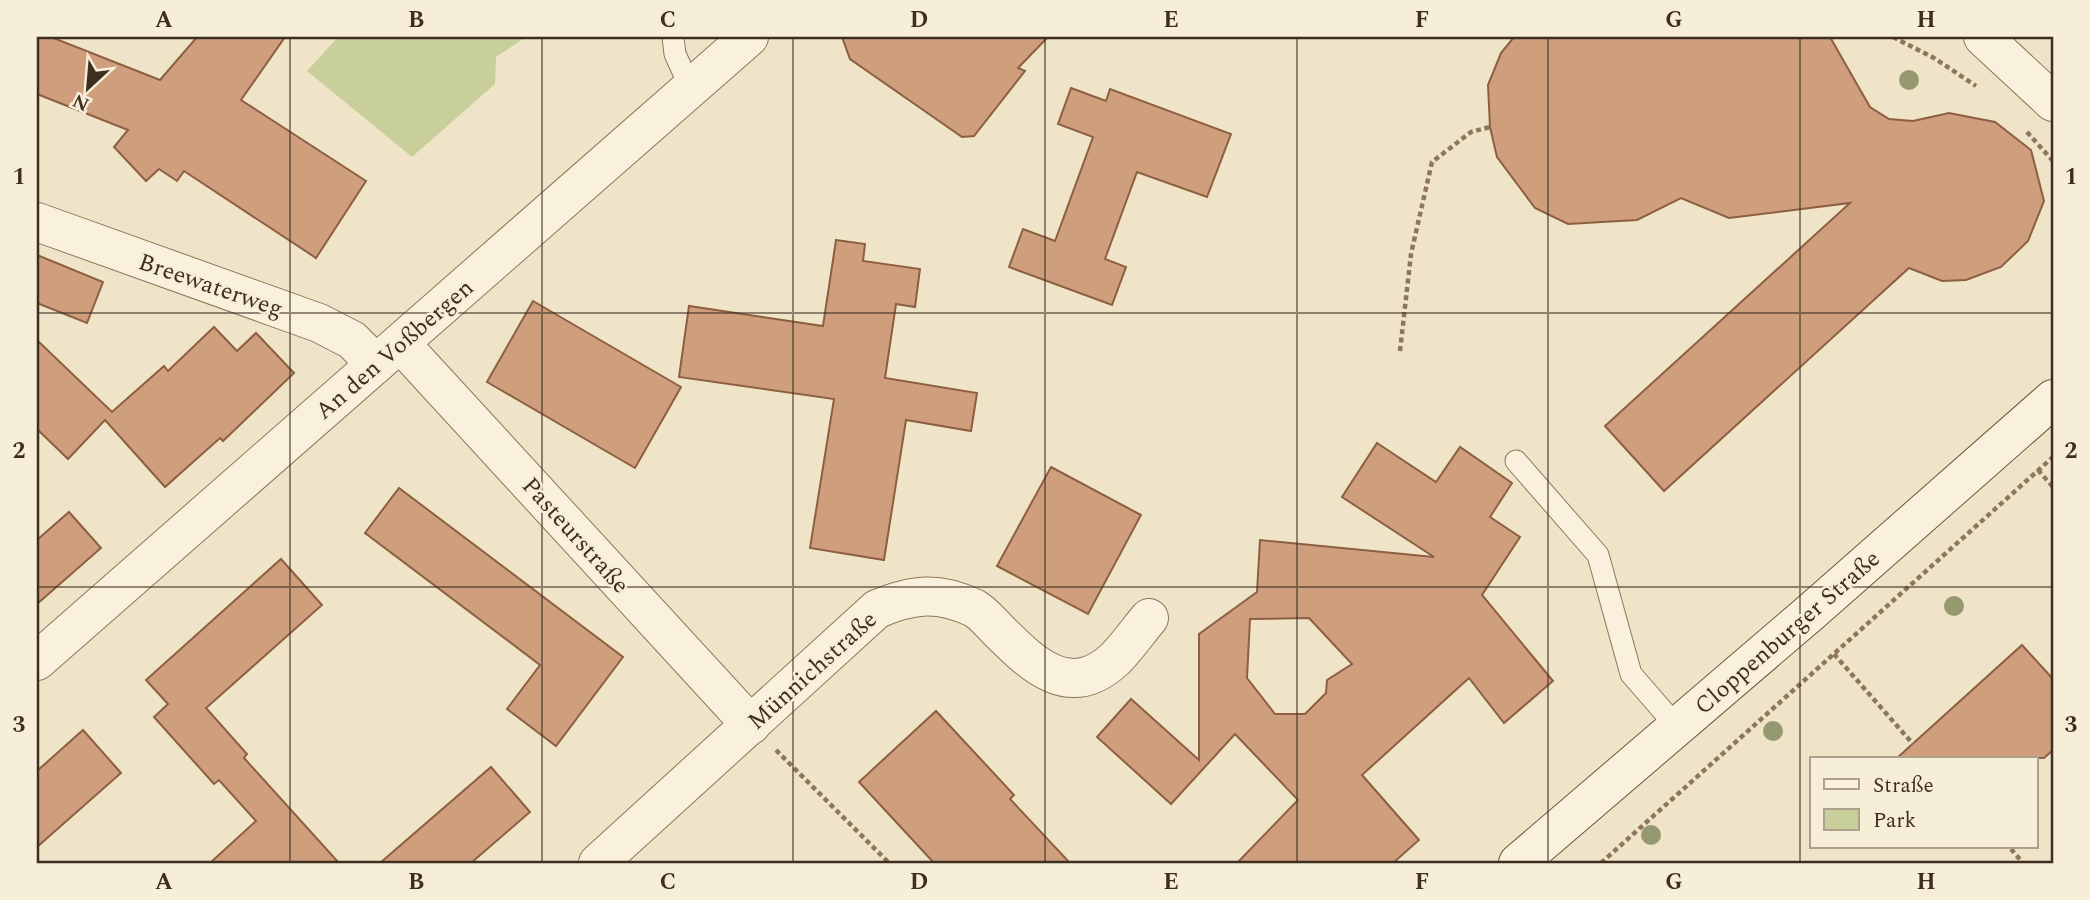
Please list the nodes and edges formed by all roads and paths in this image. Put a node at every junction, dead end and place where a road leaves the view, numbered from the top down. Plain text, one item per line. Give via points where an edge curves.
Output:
1 (673, 37) edge
2 (749, 37) edge
3 (1893, 37) edge
4 (1983, 37) edge
5 (690, 88) junction
6 (1982, 90) dead end
7 (2053, 102) edge
8 (1490, 127) dead end
9 (2025, 130) dead end
10 (2053, 161) edge
11 (37, 222) edge
12 (1400, 351) dead end
13 (389, 354) junction
14 (2053, 399) edge
15 (2053, 457) edge
16 (1516, 461) dead end
17 (2038, 470) junction
18 (2053, 488) edge
19 (1149, 618) dead end
20 (1834, 654) junction
21 (37, 661) edge
22 (751, 725) junction
23 (1677, 727) junction
24 (1913, 744) dead end
25 (2011, 849) dead end
26 (598, 863) edge
27 (890, 863) edge
28 (1518, 863) edge
29 (1601, 863) edge
30 (2023, 863) edge

1 - 5 lane
2 - 5 street, An den Voßbergen
3 - 6 path
4 - 7 street
5 - 13 street, An den Voßbergen
8 - 12 path via 1471,132 1432,162 1411,254
9 - 10 path
11 - 13 street, Breewaterweg via 319,323
13 - 21 street, An den Voßbergen
13 - 22 street, Pasteurstraße
14 - 23 street, Cloppenburger Straße
15 - 17 path
16 - 23 lane via 1598,555 1631,674
17 - 18 path
17 - 20 path
19 - 22 street, Münnichstraße via 1114,660 1073,678 1033,665 976,609 942,598 910,595 877,608
20 - 24 path
20 - 29 path
22 - 26 street, Münnichstraße
22 - 27 path
23 - 28 street, Cloppenburger Straße
25 - 30 path

